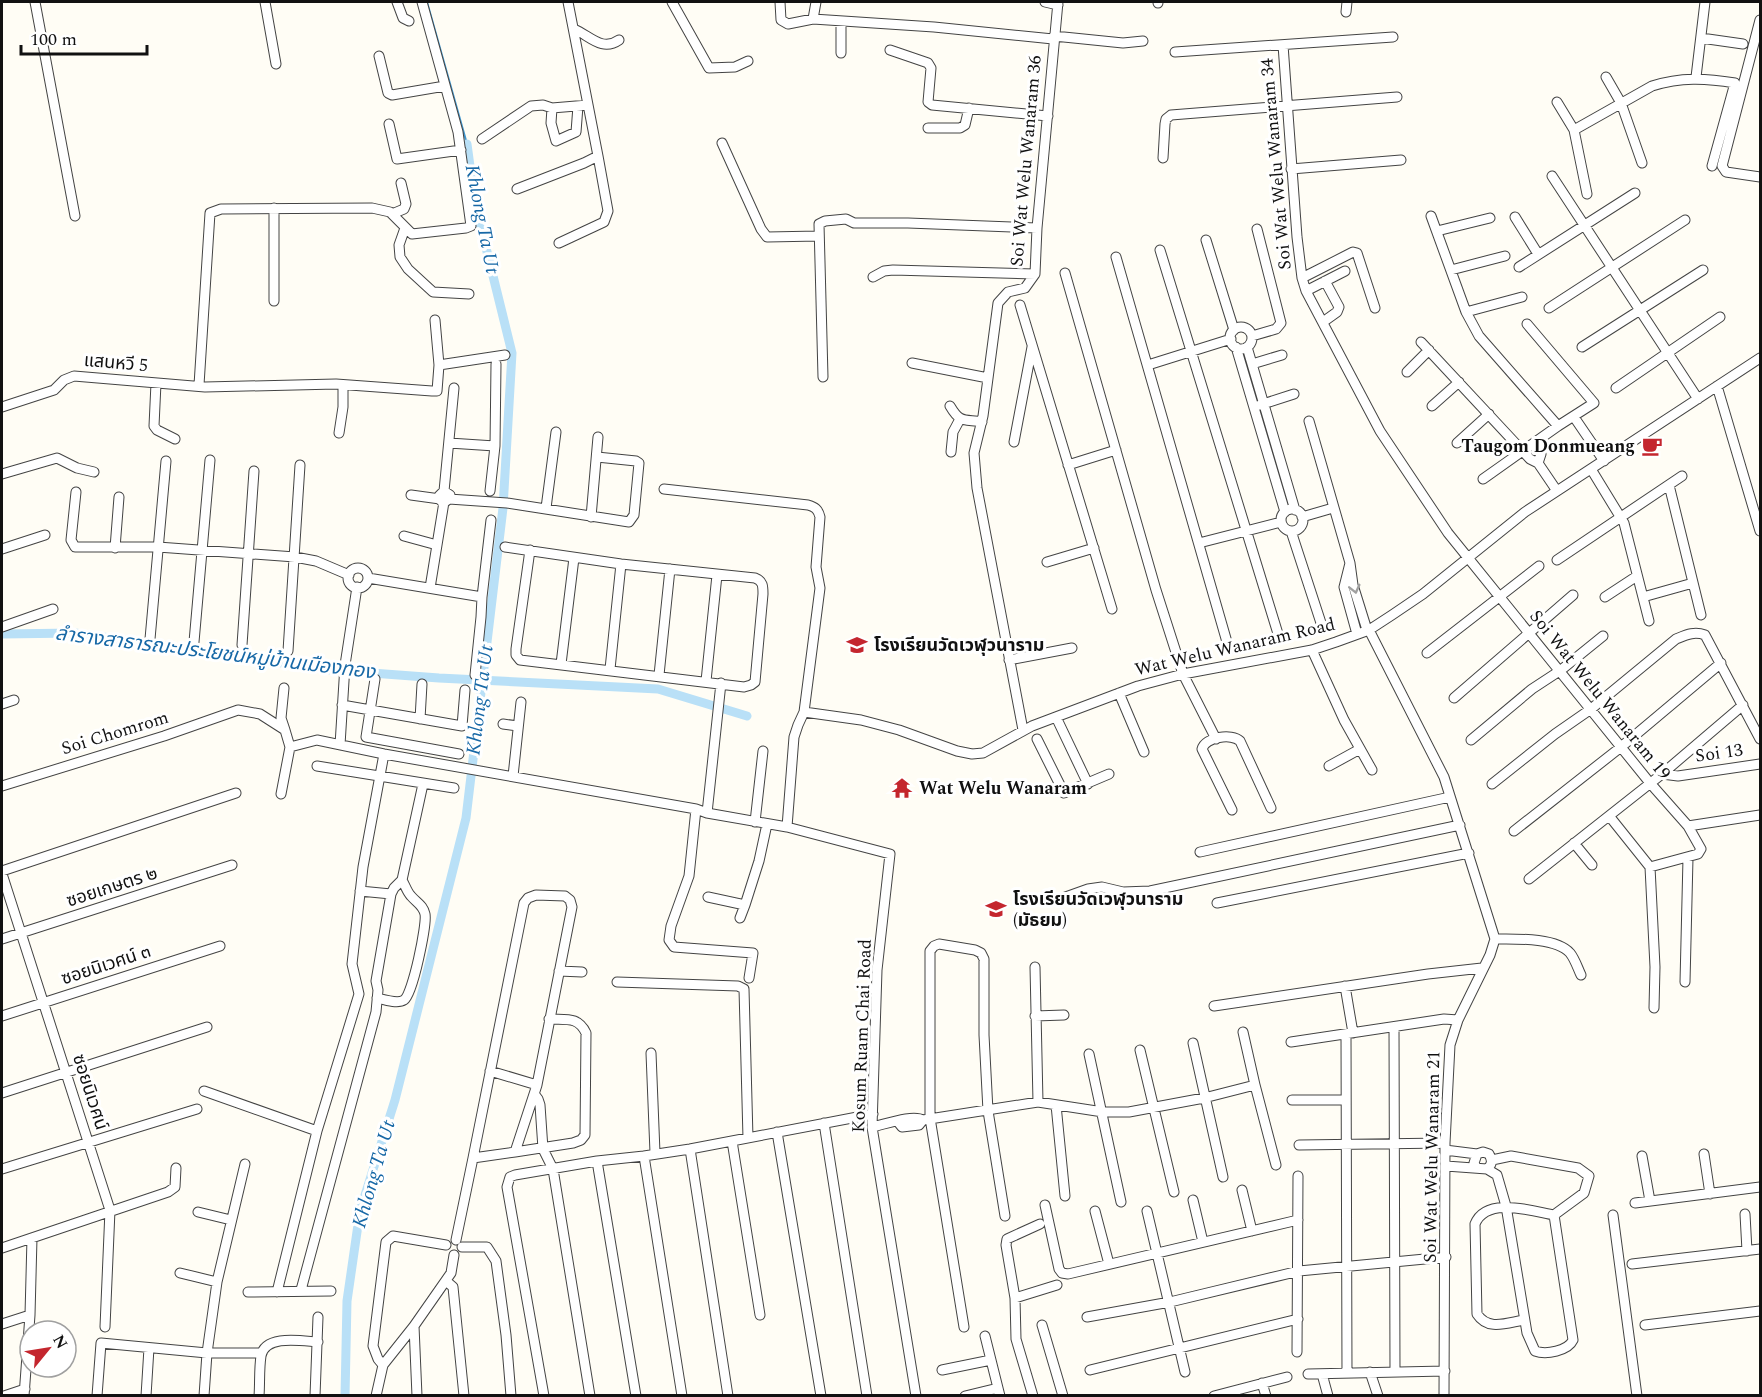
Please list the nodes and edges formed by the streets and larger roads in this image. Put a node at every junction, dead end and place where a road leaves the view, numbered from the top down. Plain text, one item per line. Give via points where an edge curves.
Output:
1 (36, 2) edge
2 (265, 2) edge
3 (397, 2) edge
4 (422, 2) edge
5 (568, 2) edge
6 (672, 2) edge
7 (780, 2) edge
8 (816, 2) edge
9 (1045, 2) edge
10 (1347, 2) edge
11 (1705, 2) edge
12 (1058, 3) edge
13 (1346, 12) dead end
14 (813, 19) junction
15 (1761, 20) edge
16 (409, 21) dead end
17 (841, 21) junction
18 (574, 29) junction
19 (1054, 37) junction
20 (1393, 37) dead end
21 (1701, 38) junction
22 (619, 40) dead end
23 (1143, 41) dead end
24 (1743, 44) dead end
25 (1283, 45) junction
26 (890, 50) dead end
27 (842, 52) dead end
28 (1175, 52) dead end
29 (379, 56) dead end
30 (748, 61) dead end
31 (276, 64) dead end
32 (1606, 77) dead end
33 (1696, 78) junction
34 (445, 86) junction
35 (1397, 98) dead end
36 (1557, 102) dead end
37 (1621, 103) junction
38 (588, 105) junction
39 (1287, 105) junction
40 (578, 106) junction
41 (552, 108) junction
42 (969, 108) junction
43 (1048, 116) junction
44 (389, 124) dead end
45 (928, 128) dead end
46 (1574, 130) junction
47 (482, 139) dead end
48 (722, 144) dead end
49 (461, 150) junction
50 (598, 156) junction
51 (1163, 158) dead end
52 (1401, 160) dead end
53 (1642, 163) dead end
54 (1712, 166) dead end
55 (1291, 169) junction
56 (1551, 176) dead end
57 (1761, 177) edge
58 (401, 183) dead end
59 (517, 189) dead end
60 (1635, 193) dead end
61 (1587, 194) dead end
62 (274, 208) junction
63 (392, 214) junction
64 (75, 216) dead end
65 (1431, 216) dead end
66 (1515, 217) dead end
67 (1490, 218) dead end
68 (1685, 220) dead end
69 (1585, 224) junction
70 (405, 228) junction
71 (1037, 228) junction
72 (1257, 229) dead end
73 (1437, 231) junction
74 (819, 236) junction
75 (1206, 240) dead end
76 (559, 243) dead end
77 (1160, 250) dead end
78 (1538, 254) junction
79 (1505, 256) dead end
80 (1116, 257) dead end
81 (1520, 267) dead end
82 (1613, 267) junction
83 (1450, 270) junction
84 (1703, 270) dead end
85 (1345, 271) dead end
86 (1065, 273) dead end
87 (1035, 274) junction
88 (873, 277) dead end
89 (1302, 278) junction
90 (1325, 281) junction
91 (1306, 291) junction
92 (469, 294) dead end
93 (1522, 297) dead end
94 (274, 301) dead end
95 (1020, 305) dead end
96 (1375, 308) dead end
97 (1549, 308) dead end
98 (1639, 310) junction
99 (1466, 312) junction
100 (1720, 317) dead end
101 (435, 320) dead end
102 (1323, 322) junction
103 (1527, 324) dead end
104 (1252, 336) junction
105 (1234, 339) junction
106 (1421, 342) dead end
107 (1033, 345) junction
108 (1247, 347) junction
109 (1582, 347) dead end
110 (1429, 350) junction
111 (1191, 351) junction
112 (1667, 352) junction
113 (1282, 354) dead end
114 (505, 355) dead end
115 (1761, 358) edge
116 (912, 363) dead end
117 (1252, 363) junction
118 (496, 364) dead end
119 (439, 365) junction
120 (1148, 365) junction
121 (1407, 372) dead end
122 (823, 377) dead end
123 (988, 378) junction
124 (1459, 382) junction
125 (156, 383) junction
126 (343, 385) junction
127 (199, 386) junction
128 (1718, 386) junction
129 (453, 388) dead end
130 (1616, 388) dead end
131 (1294, 394) dead end
132 (1698, 399) junction
133 (1259, 405) junction
134 (950, 406) dead end
135 (1432, 406) dead end
136 (2, 407) edge
137 (1489, 414) junction
138 (1574, 417) junction
139 (960, 419) junction
140 (1309, 421) dead end
141 (982, 422) junction
142 (1558, 426) junction
143 (556, 432) dead end
144 (339, 434) dead end
145 (598, 437) dead end
146 (175, 440) dead end
147 (1014, 442) dead end
148 (1457, 442) dead end
149 (1534, 442) junction
150 (449, 443) junction
151 (495, 446) junction
152 (1116, 450) junction
153 (1523, 450) junction
154 (951, 452) dead end
155 (597, 457) junction
156 (210, 460) dead end
157 (1604, 460) junction
158 (166, 461) dead end
159 (1538, 463) junction
160 (300, 465) dead end
161 (1068, 465) junction
162 (1591, 469) junction
163 (254, 471) dead end
164 (94, 472) dead end
165 (2, 474) edge
166 (1682, 476) dead end
167 (1483, 479) dead end
168 (1669, 485) junction
169 (664, 489) dead end
170 (490, 491) dead end
171 (1557, 491) junction
172 (76, 492) dead end
173 (411, 495) dead end
174 (119, 497) dead end
175 (444, 498) junction
176 (546, 508) junction
177 (1333, 508) junction
178 (1287, 515) junction
179 (1620, 516) junction
180 (591, 517) junction
181 (1302, 517) junction
182 (491, 520) dead end
183 (1246, 530) junction
184 (1291, 531) junction
185 (1761, 531) edge
186 (45, 535) dead end
187 (404, 536) dead end
188 (1199, 543) junction
189 (437, 545) junction
190 (158, 547) junction
191 (505, 547) dead end
192 (115, 548) junction
193 (1094, 548) junction
194 (2, 549) edge
195 (530, 550) junction
196 (202, 551) junction
197 (248, 554) junction
198 (295, 557) junction
199 (574, 558) junction
200 (1468, 558) junction
201 (1557, 560) dead end
202 (1047, 562) dead end
203 (621, 564) junction
204 (1539, 566) dead end
205 (670, 569) junction
206 (349, 575) junction
207 (717, 575) junction
208 (1637, 576) junction
209 (368, 578) junction
210 (1693, 584) junction
211 (357, 587) junction
212 (430, 588) junction
213 (1573, 595) dead end
214 (482, 597) junction
215 (1498, 597) junction
216 (1605, 597) dead end
217 (1643, 597) junction
218 (53, 609) dead end
219 (1112, 609) dead end
220 (1701, 615) dead end
221 (1649, 621) dead end
222 (1322, 626) dead end
223 (2, 627) edge
224 (1364, 631) junction
225 (1530, 633) junction
226 (1603, 636) dead end
227 (1279, 637) dead end
228 (150, 639) dead end
229 (194, 642) dead end
230 (242, 645) dead end
231 (1072, 648) dead end
232 (1229, 649) dead end
233 (1312, 650) junction
234 (288, 651) dead end
235 (1427, 653) dead end
236 (1009, 660) junction
237 (1721, 663) junction
238 (561, 664) junction
239 (610, 669) junction
240 (1560, 670) junction
241 (1184, 674) junction
242 (475, 675) dead end
243 (660, 675) junction
244 (375, 679) dead end
245 (706, 681) junction
246 (721, 683) junction
247 (422, 684) dead end
248 (284, 688) dead end
249 (465, 690) dead end
250 (1119, 693) junction
251 (1454, 698) dead end
252 (14, 700) dead end
253 (521, 702) dead end
254 (2, 704) edge
255 (342, 705) junction
256 (1743, 705) junction
257 (370, 710) junction
258 (1591, 710) junction
259 (804, 712) junction
260 (1056, 717) junction
261 (420, 719) junction
262 (503, 724) dead end
263 (518, 726) junction
264 (285, 730) junction
265 (1023, 730) junction
266 (1038, 739) dead end
267 (1216, 739) junction
268 (1761, 739) edge
269 (1471, 740) dead end
270 (340, 745) junction
271 (290, 747) junction
272 (1621, 747) junction
273 (1360, 749) junction
274 (763, 751) dead end
275 (1144, 752) dead end
276 (384, 754) junction
277 (459, 754) dead end
278 (1761, 764) edge
279 (317, 766) dead end
280 (1329, 766) dead end
281 (1372, 770) dead end
282 (1109, 774) dead end
283 (1662, 774) junction
284 (513, 776) junction
285 (381, 777) junction
286 (1650, 783) junction
287 (423, 784) junction
288 (1088, 784) junction
289 (1492, 784) dead end
290 (2, 786) edge
291 (454, 788) dead end
292 (236, 793) dead end
293 (281, 794) dead end
294 (1450, 797) junction
295 (1271, 808) dead end
296 (696, 809) junction
297 (1232, 810) dead end
298 (707, 813) junction
299 (1761, 815) edge
300 (1610, 817) junction
301 (755, 822) junction
302 (767, 824) junction
303 (1460, 825) junction
304 (1688, 826) junction
305 (787, 827) junction
306 (1514, 831) dead end
307 (1574, 843) junction
308 (1200, 852) dead end
309 (1469, 854) junction
310 (1688, 858) junction
311 (232, 865) dead end
312 (1592, 866) dead end
313 (1650, 867) junction
314 (2, 872) edge
315 (1529, 879) dead end
316 (402, 880) junction
317 (360, 891) junction
318 (392, 894) junction
319 (708, 897) dead end
320 (1060, 899) dead end
321 (1217, 903) dead end
322 (745, 905) junction
323 (740, 918) dead end
324 (22, 933) junction
325 (2, 939) edge
326 (1495, 939) junction
327 (220, 946) dead end
328 (1035, 967) dead end
329 (1482, 969) junction
330 (559, 972) junction
331 (582, 972) dead end
332 (1581, 975) dead end
333 (749, 978) dead end
334 (616, 982) dead end
335 (1685, 982) dead end
336 (1345, 986) junction
337 (377, 998) junction
338 (44, 1003) junction
339 (1214, 1006) dead end
340 (1654, 1008) dead end
341 (1064, 1015) dead end
342 (2, 1016) edge
343 (1035, 1016) junction
344 (549, 1019) junction
345 (1458, 1020) junction
346 (207, 1027) dead end
347 (1394, 1027) junction
348 (1243, 1032) dead end
349 (1350, 1034) junction
350 (1291, 1042) dead end
351 (1193, 1043) dead end
352 (1140, 1050) dead end
353 (651, 1053) dead end
354 (1089, 1054) dead end
355 (490, 1071) junction
356 (66, 1073) junction
357 (1255, 1085) junction
358 (536, 1090) junction
359 (204, 1091) dead end
360 (2, 1093) edge
361 (1204, 1098) junction
362 (1292, 1100) dead end
363 (1346, 1100) junction
364 (1038, 1102) junction
365 (1056, 1105) junction
366 (1153, 1108) junction
367 (197, 1109) dead end
368 (988, 1111) junction
369 (1103, 1112) junction
370 (873, 1114) junction
371 (927, 1119) junction
372 (824, 1123) junction
373 (872, 1127) junction
374 (317, 1131) junction
375 (777, 1132) junction
376 (748, 1138) junction
377 (88, 1141) junction
378 (732, 1141) junction
379 (1347, 1144) junction
380 (1395, 1144) junction
381 (1299, 1145) dead end
382 (1445, 1147) junction
383 (543, 1149) junction
384 (690, 1149) junction
385 (515, 1152) junction
386 (655, 1153) junction
387 (1477, 1154) junction
388 (1704, 1154) dead end
389 (644, 1156) junction
390 (1642, 1156) dead end
391 (473, 1158) junction
392 (597, 1161) junction
393 (245, 1164) dead end
394 (1490, 1164) junction
395 (1276, 1165) dead end
396 (1446, 1166) junction
397 (1476, 1167) junction
398 (176, 1168) dead end
399 (2, 1169) edge
400 (553, 1169) junction
401 (1298, 1176) dead end
402 (1223, 1177) dead end
403 (1761, 1188) edge
404 (1242, 1190) dead end
405 (1174, 1192) dead end
406 (1710, 1194) junction
407 (1065, 1196) dead end
408 (1193, 1200) dead end
409 (1650, 1201) junction
410 (1122, 1202) dead end
411 (1635, 1203) dead end
412 (1045, 1205) dead end
413 (1506, 1206) junction
414 (110, 1210) junction
415 (1095, 1211) dead end
416 (1147, 1211) dead end
417 (198, 1212) dead end
418 (1744, 1214) dead end
419 (1554, 1215) junction
420 (1613, 1215) dead end
421 (1005, 1216) dead end
422 (231, 1220) junction
423 (1298, 1220) junction
424 (1040, 1224) dead end
425 (1252, 1231) junction
426 (32, 1238) junction
427 (1203, 1242) junction
428 (459, 1243) junction
429 (446, 1245) junction
430 (2, 1248) edge
431 (1761, 1249) edge
432 (1747, 1251) junction
433 (1157, 1254) junction
434 (454, 1255) junction
435 (1446, 1257) junction
436 (1395, 1262) junction
437 (1109, 1264) junction
438 (1632, 1264) dead end
439 (1347, 1266) junction
440 (1299, 1270) junction
441 (180, 1273) dead end
442 (446, 1281) junction
443 (217, 1282) junction
444 (1056, 1285) dead end
445 (301, 1290) junction
446 (331, 1291) dead end
447 (248, 1292) dead end
448 (277, 1292) junction
449 (1016, 1298) junction
450 (1170, 1302) junction
451 (1761, 1311) edge
452 (30, 1315) junction
453 (760, 1315) dead end
454 (318, 1317) dead end
455 (1087, 1317) dead end
456 (1298, 1319) junction
457 (1524, 1320) junction
458 (2, 1324) edge
459 (1042, 1325) dead end
460 (1645, 1325) dead end
461 (414, 1326) junction
462 (105, 1327) dead end
463 (964, 1328) dead end
464 (985, 1336) dead end
465 (318, 1342) junction
466 (1180, 1347) junction
467 (149, 1348) junction
468 (1297, 1352) dead end
469 (207, 1353) junction
470 (261, 1353) junction
471 (991, 1360) junction
472 (384, 1365) junction
473 (942, 1370) dead end
474 (1090, 1370) dead end
475 (1445, 1371) junction
476 (1185, 1372) dead end
477 (1370, 1372) junction
478 (1395, 1372) junction
479 (1347, 1373) junction
480 (1308, 1374) dead end
481 (1322, 1374) junction
482 (1287, 1377) dead end
483 (1262, 1383) junction
484 (25, 1392) edge
485 (999, 1392) edge
486 (4, 1395) edge
487 (97, 1395) edge
488 (146, 1395) edge
489 (204, 1395) edge
490 (259, 1395) edge
491 (315, 1395) edge
492 (376, 1395) edge
493 (417, 1395) edge
494 (464, 1395) edge
495 (511, 1395) edge
496 (544, 1395) edge
497 (590, 1395) edge
498 (636, 1395) edge
499 (682, 1395) edge
500 (728, 1395) edge
501 (821, 1395) edge
502 (867, 1395) edge
503 (915, 1395) edge
504 (965, 1395) edge
505 (1033, 1395) edge
506 (1063, 1395) edge
507 (1214, 1395) edge
508 (1266, 1395) edge
509 (1328, 1395) edge
510 (1378, 1395) edge
511 (1444, 1395) edge
512 (1637, 1395) edge

1 - 64 street
2 - 31 street
3 - 16 street
4 - 34 street
5 - 18 street
6 - 30 street via 709,68 735,67
7 - 14 street via 781,20 788,24
8 - 14 street
9 - 12 street
10 - 13 street
11 - 21 street
12 - 19 street, Soi Wat Welu Wanaram 36
14 - 17 street
15 - 57 street via 1722,166 1726,172
17 - 19 street
17 - 27 street
18 - 22 street via 602,45
18 - 38 street
19 - 23 street
19 - 43 street, Soi Wat Welu Wanaram 36
20 - 25 street
21 - 24 street
21 - 33 street
25 - 28 street
25 - 39 street, Soi Wat Welu Wanaram 34
26 - 42 street via 928,63 928,102 932,105
29 - 34 street via 388,93
32 - 37 street
33 - 37 street via 1652,86
33 - 54 street via 1735,83
34 - 49 street
35 - 39 street
36 - 46 street
37 - 46 street
37 - 53 street
38 - 40 street
38 - 50 street
39 - 51 street via 1172,115 1166,119
39 - 55 street, Soi Wat Welu Wanaram 34
40 - 41 street
40 - 41 street via 576,132 556,141 550,123
41 - 47 street via 531,106
42 - 43 street
42 - 45 street via 965,125 960,128
43 - 71 street, Soi Wat Welu Wanaram 36
44 - 49 street via 397,159
46 - 61 street
48 - 74 street via 767,237
49 - 70 street via 471,226 412,234
50 - 59 street
50 - 76 street via 608,211 604,222
52 - 55 street
55 - 89 street, Soi Wat Welu Wanaram 34
56 - 69 street
58 - 63 street via 406,204
60 - 69 street
62 - 63 street via 372,208
62 - 94 street
62 - 127 street via 221,208 210,213
63 - 70 street
65 - 73 street
66 - 78 street
67 - 73 street
68 - 82 street
69 - 78 street
69 - 82 street
70 - 92 street via 399,251 408,269 433,292
71 - 74 street via 854,223 846,219 819,224
71 - 87 street, Soi Wat Welu Wanaram 36
72 - 104 street via 1281,323 1276,329
73 - 83 street
74 - 122 street
75 - 105 street
77 - 111 street
78 - 81 street
79 - 83 street
80 - 120 street
82 - 97 street
82 - 98 street
83 - 99 street
84 - 98 street
85 - 90 street
86 - 152 street
87 - 88 street via 893,270
87 - 123 street, Soi Wat Welu Wanaram 36 via 1025,288 1008,292 998,303
89 - 91 street, Soi Wat Welu Wanaram 34
89 - 96 street via 1357,253
90 - 91 street
90 - 102 street via 1339,307
91 - 102 street, Soi Wat Welu Wanaram 34
93 - 99 street
95 - 107 street
98 - 109 street
98 - 112 street
99 - 142 street via 1479,336
100 - 112 street
101 - 119 street
102 - 200 street, Soi Wat Welu Wanaram 34 via 1380,431
103 - 138 street via 1594,403
104 - 105 street via 1244,327
104 - 108 street
105 - 108 street
105 - 111 street
105 - 133 street
106 - 110 street
107 - 147 street
107 - 161 street
108 - 117 street
110 - 121 street
110 - 124 street
111 - 120 street
111 - 183 street
112 - 130 street
112 - 132 street
113 - 117 street
114 - 119 street
115 - 128 street, Wat Welu Wanaram Road
116 - 123 street
117 - 133 street
118 - 151 street
119 - 126 street, แสนหวี 5 via 436,391
120 - 188 street
123 - 141 street, Soi Wat Welu Wanaram 36
124 - 135 street
124 - 137 street
125 - 127 street, แสนหวี 5
125 - 136 street, แสนหวี 5 via 74,376 54,390
125 - 146 street via 154,426
126 - 127 street, แสนหวี 5
126 - 144 street
128 - 132 street, Wat Welu Wanaram Road
128 - 185 street
129 - 150 street
131 - 133 street
132 - 157 street, Wat Welu Wanaram Road
133 - 178 street
134 - 139 street
137 - 148 street
137 - 153 street
138 - 142 street
138 - 157 street
139 - 141 street
139 - 154 street via 953,432
140 - 177 street
141 - 236 street, Soi Wat Welu Wanaram 36 via 974,453 975,473
142 - 149 street
143 - 176 street
145 - 155 street
149 - 153 street
149 - 159 street via 1541,454
150 - 151 street
150 - 175 street
151 - 170 street
152 - 161 street
152 - 241 street
153 - 159 street
153 - 167 street
155 - 180 street
155 - 180 street via 636,461 640,467 631,520 626,523
156 - 196 street
157 - 162 street, Wat Welu Wanaram Road
158 - 190 street
159 - 171 street
160 - 198 street
161 - 193 street
162 - 171 street, Wat Welu Wanaram Road
162 - 179 street
163 - 197 street
164 - 165 street via 57,458
166 - 168 street
168 - 179 street
168 - 210 street
169 - 259 street via 808,505 819,512 816,567 820,588
171 - 200 street, Wat Welu Wanaram Road
172 - 192 street via 72,544 80,548
173 - 175 street
174 - 192 street
175 - 176 street
175 - 189 street
176 - 180 street
177 - 181 street
177 - 224 street via 1350,563
178 - 181 street
178 - 183 street
178 - 184 street via 1284,528
179 - 201 street
179 - 208 street
181 - 184 street via 1300,527
182 - 214 street
183 - 188 street
183 - 227 street
184 - 222 street
186 - 194 street
187 - 189 street
188 - 232 street
189 - 212 street
190 - 192 street
190 - 196 street
190 - 228 street
191 - 195 street
193 - 202 street
193 - 219 street
195 - 199 street
195 - 238 street via 516,655 520,660
196 - 197 street
196 - 229 street
197 - 198 street
197 - 230 street
198 - 206 street
198 - 234 street
199 - 203 street
199 - 238 street
200 - 215 street, Soi Wat Welu Wanaram 19
200 - 224 street, Wat Welu Wanaram Road via 1423,594
203 - 205 street
203 - 239 street
204 - 215 street
205 - 207 street
205 - 243 street
206 - 209 street via 358,568
206 - 211 street via 350,583
207 - 245 street
207 - 246 street via 755,578 763,585 756,682 744,687
208 - 216 street
208 - 217 street
209 - 211 street
209 - 212 street
210 - 217 street
210 - 220 street
211 - 255 street
212 - 214 street
213 - 225 street
214 - 242 street
215 - 225 street, Soi Wat Welu Wanaram 19
215 - 235 street
217 - 221 street
218 - 223 street
224 - 233 street, Wat Welu Wanaram Road
224 - 294 street via 1434,756
225 - 240 street, Soi Wat Welu Wanaram 19
225 - 251 street
226 - 240 street
231 - 236 street
233 - 241 street, Wat Welu Wanaram Road
233 - 273 street
236 - 265 street, Soi Wat Welu Wanaram 36
237 - 256 street
237 - 258 street via 1705,635 1688,634 1676,639
237 - 272 street
238 - 239 street
239 - 243 street
240 - 258 street, Soi Wat Welu Wanaram 19
240 - 269 street
241 - 250 street, Wat Welu Wanaram Road
241 - 267 street
243 - 245 street
244 - 257 street
245 - 246 street
246 - 298 street
247 - 261 street
248 - 264 street via 281,718
249 - 261 street via 462,726
250 - 260 street, Wat Welu Wanaram Road
250 - 275 street
252 - 254 street
253 - 263 street
255 - 257 street
255 - 270 street
256 - 268 street
256 - 283 street
257 - 261 street
257 - 277 street via 366,737
258 - 272 street, Soi Wat Welu Wanaram 19
258 - 289 street
259 - 265 street, Wat Welu Wanaram Road via 881,725 972,754 992,750
259 - 305 street via 795,737
260 - 265 street, Wat Welu Wanaram Road
260 - 288 street
262 - 263 street
263 - 284 street
264 - 271 street
264 - 290 street, Soi Chomrom via 260,714 238,710
266 - 288 street via 1064,793
267 - 295 street via 1231,736 1240,741
267 - 297 street via 1202,749
270 - 271 street via 316,740
270 - 276 street
271 - 293 street
272 - 286 street, Soi Wat Welu Wanaram 19
272 - 306 street
273 - 280 street
273 - 281 street
274 - 301 street
276 - 284 street
276 - 285 street
278 - 283 street, Soi 13 via 1677,776
279 - 285 street
282 - 288 street
283 - 286 street
284 - 296 street
285 - 287 street
285 - 317 street
286 - 300 street
286 - 304 street, Soi Wat Welu Wanaram 19
287 - 291 street
287 - 316 street
292 - 314 street
294 - 303 street
294 - 308 street
296 - 298 street
296 - 333 street via 689,876 669,940 674,947 753,953
298 - 301 street
299 - 304 street
300 - 307 street
300 - 313 street
301 - 302 street
302 - 305 street
302 - 322 street
303 - 309 street
303 - 320 street via 1150,891 1123,892 1102,887
304 - 310 street, Soi Wat Welu Wanaram 19 via 1701,849
305 - 370 street, Kosum Ruam Chai Road via 890,854 878,970
307 - 312 street
307 - 315 street
309 - 321 street
309 - 326 street
310 - 313 street
310 - 335 street
311 - 324 street, ซอยเกษตร ๒
313 - 340 street
314 - 324 street, ซอยนิเวศน์
316 - 318 street
316 - 337 street via 426,917 413,981 404,1000
317 - 318 street
317 - 374 street via 352,964 359,994
318 - 337 street via 376,981
319 - 322 street
322 - 323 street
324 - 325 street, ซอยเกษตร ๒
324 - 338 street, ซอยนิเวศน์
326 - 329 street, Soi Wat Welu Wanaram 21
326 - 332 street via 1529,938 1560,947 1570,953
327 - 338 street, ซอยนิเวศน์ ๓
328 - 343 street
329 - 336 street
329 - 345 street, Soi Wat Welu Wanaram 21
330 - 331 street
330 - 344 street
330 - 355 street via 572,907 570,900 565,896 528,898
334 - 376 street via 744,989
336 - 339 street
336 - 349 street
337 - 445 street
338 - 342 street, ซอยนิเวศน์ ๓
338 - 356 street, ซอยนิเวศน์
341 - 343 street
343 - 364 street
344 - 358 street
344 - 383 street via 576,1020 586,1034 585,1135 573,1143
345 - 347 street
345 - 382 street, Soi Wat Welu Wanaram 21 via 1450,1045
346 - 356 street
347 - 349 street
347 - 380 street
348 - 357 street
349 - 350 street
349 - 363 street
351 - 361 street
352 - 366 street
353 - 386 street
354 - 369 street
355 - 358 street
355 - 391 street
356 - 360 street
356 - 377 street, ซอยนิเวศน์
357 - 361 street
357 - 395 street
358 - 383 street
358 - 385 street
359 - 374 street
361 - 366 street
361 - 402 street
362 - 363 street
363 - 379 street
364 - 365 street
364 - 368 street
365 - 369 street
365 - 407 street
366 - 369 street
366 - 405 street
367 - 377 street
368 - 371 street
368 - 371 street via 984,959 975,950 939,944 930,951
368 - 421 street
369 - 410 street
370 - 372 street
370 - 373 street, Kosum Ruam Chai Road
371 - 373 street via 919,1125 902,1127 898,1122
371 - 463 street
372 - 375 street
372 - 502 street
373 - 503 street, Kosum Ruam Chai Road
374 - 448 street
375 - 376 street
375 - 501 street
376 - 378 street
377 - 399 street
377 - 414 street, ซอยนิเวศน์
378 - 384 street
378 - 453 street
379 - 380 street
379 - 381 street
379 - 439 street
380 - 382 street
380 - 436 street
382 - 387 street
382 - 396 street, Soi Wat Welu Wanaram 21
383 - 385 street
383 - 400 street
384 - 386 street
384 - 500 street
385 - 391 street
386 - 389 street
387 - 394 street via 1489,1154
387 - 397 street
388 - 406 street
389 - 392 street
389 - 499 street
390 - 409 street
391 - 428 street
392 - 400 street
392 - 498 street
393 - 422 street
394 - 397 street via 1481,1170
394 - 413 street
394 - 419 street via 1511,1156 1584,1171 1589,1176 1584,1193
396 - 397 street
396 - 435 street, Soi Wat Welu Wanaram 21
398 - 414 street via 175,1187 168,1192
400 - 496 street via 515,1174 507,1187
400 - 497 street
401 - 423 street
403 - 406 street
404 - 425 street
406 - 409 street
408 - 427 street
409 - 411 street
412 - 437 street via 1062,1273
413 - 419 street
413 - 457 street
413 - 457 street via 1482,1213 1475,1224 1477,1314 1482,1322 1491,1325
414 - 426 street
414 - 462 street, ซอยนิเวศน์
415 - 437 street
416 - 433 street
417 - 422 street
418 - 432 street
419 - 457 street via 1572,1328 1571,1345 1535,1352
420 - 512 street
422 - 443 street
423 - 425 street
423 - 440 street
424 - 449 street via 1007,1239
425 - 427 street
426 - 430 street
426 - 452 street
427 - 433 street
428 - 429 street via 450,1240
428 - 434 street via 462,1250
428 - 495 street via 487,1247 496,1261
429 - 434 street via 447,1252
429 - 472 street via 393,1236 386,1242 373,1346
431 - 432 street
432 - 438 street
433 - 437 street
433 - 450 street
434 - 442 street
435 - 436 street
435 - 475 street, Soi Wat Welu Wanaram 21
436 - 439 street
436 - 478 street
439 - 440 street
439 - 479 street
440 - 450 street
440 - 456 street
441 - 443 street
442 - 461 street
442 - 494 street via 453,1287
443 - 469 street
444 - 449 street
445 - 446 street
445 - 448 street
447 - 448 street
449 - 505 street via 1016,1339
450 - 455 street
450 - 466 street
451 - 460 street
452 - 458 street
452 - 484 street
454 - 465 street
456 - 466 street
456 - 468 street
459 - 506 street
461 - 472 street
461 - 493 street
464 - 471 street
465 - 470 street via 281,1341
465 - 491 street
466 - 474 street
466 - 476 street
467 - 469 street
467 - 487 street via 101,1342
467 - 488 street
469 - 470 street
469 - 489 street
470 - 490 street
471 - 473 street
471 - 485 street
472 - 492 street
475 - 478 street
475 - 511 street, Soi Wat Welu Wanaram 21
477 - 478 street
477 - 479 street
477 - 510 street
479 - 481 street
480 - 481 street
481 - 509 street
482 - 483 street
483 - 507 street
483 - 508 street
484 - 486 street
485 - 504 street

